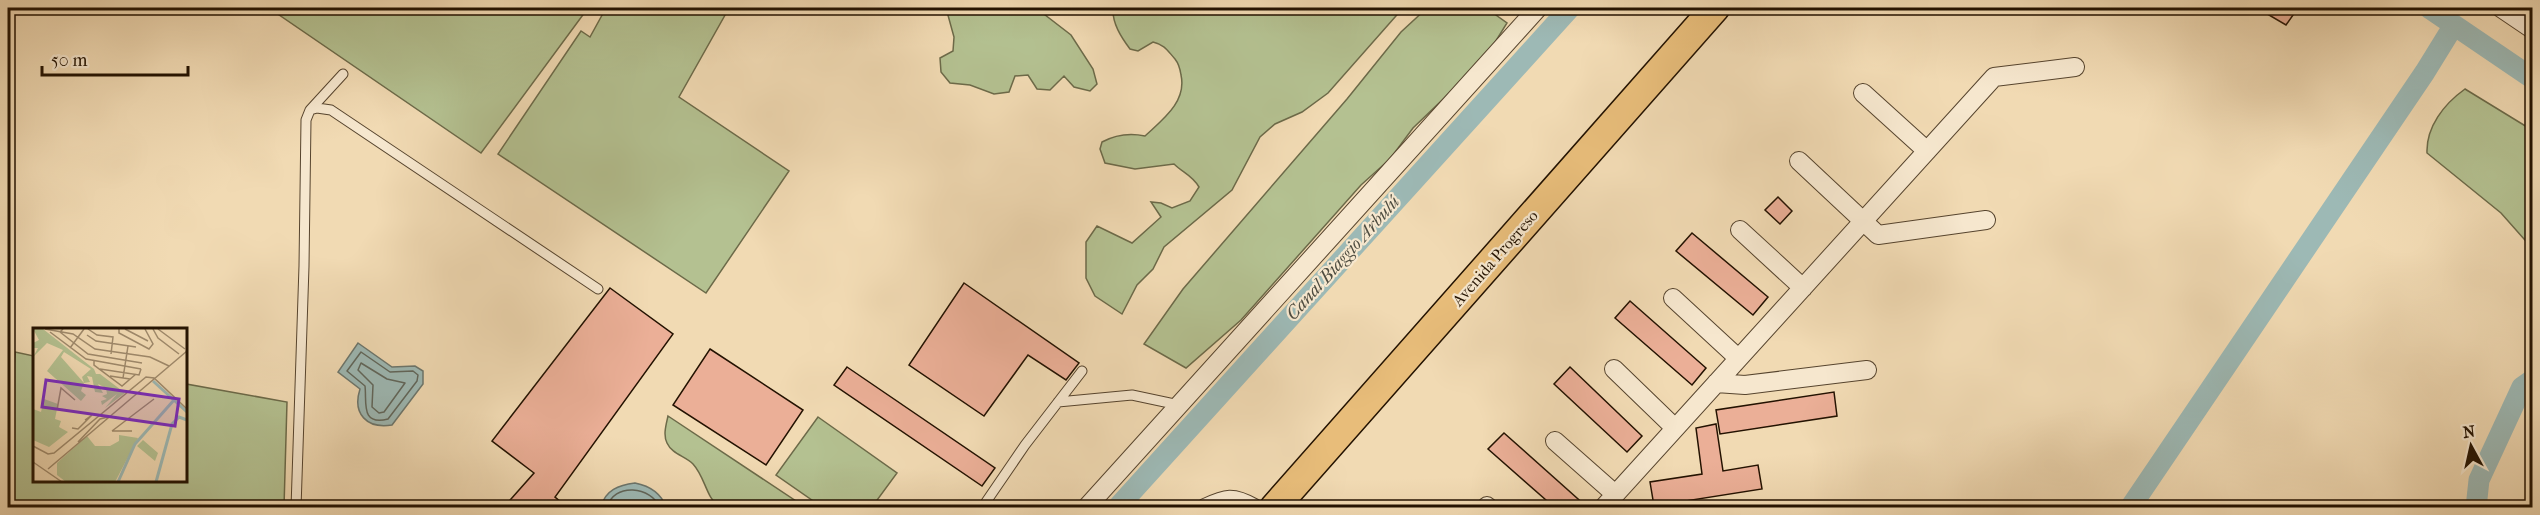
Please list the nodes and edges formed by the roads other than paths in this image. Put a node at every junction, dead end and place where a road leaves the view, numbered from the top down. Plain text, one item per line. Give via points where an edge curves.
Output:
1 (1538, 8) edge
2 (1715, 8) edge
3 (2501, 8) edge
4 (2532, 29) edge
5 (2075, 67) dead end
6 (344, 75) dead end
7 (1863, 93) dead end
8 (326, 94) junction
9 (310, 110) junction
10 (331, 110) junction
11 (1927, 152) junction
12 (1799, 161) dead end
13 (1986, 220) dead end
14 (1862, 222) junction
15 (1740, 230) dead end
16 (1803, 288) junction
17 (598, 289) dead end
18 (1673, 298) dead end
19 (1738, 358) junction
20 (1614, 369) dead end
21 (1867, 370) dead end
22 (1082, 371) dead end
23 (1716, 383) junction
24 (1058, 402) junction
25 (1179, 405) junction
26 (1675, 428) junction
27 (1555, 441) dead end
28 (1615, 494) junction
29 (986, 502) dead end
30 (296, 507) edge
31 (1086, 507) edge
32 (1205, 507) edge
33 (1254, 507) edge
34 (1274, 507) edge
35 (1603, 507) edge

1 - 25 street
2 - 34 main road, Avenida Progreso
3 - 4 street
5 - 11 street via 1994,77
6 - 8 lane
7 - 11 street
8 - 9 lane
8 - 10 lane
9 - 10 lane
9 - 30 lane via 306,120
10 - 17 lane
11 - 14 street
12 - 14 street
13 - 14 street via 1883,236
14 - 16 street
15 - 16 street
16 - 19 street
18 - 19 street
19 - 23 street
20 - 26 street
21 - 23 street via 1745,385
22 - 24 lane
23 - 26 street
24 - 25 lane via 1132,396
24 - 29 lane
25 - 31 street
26 - 28 street
27 - 28 street
28 - 35 street
32 - 33 street via 1239,499

